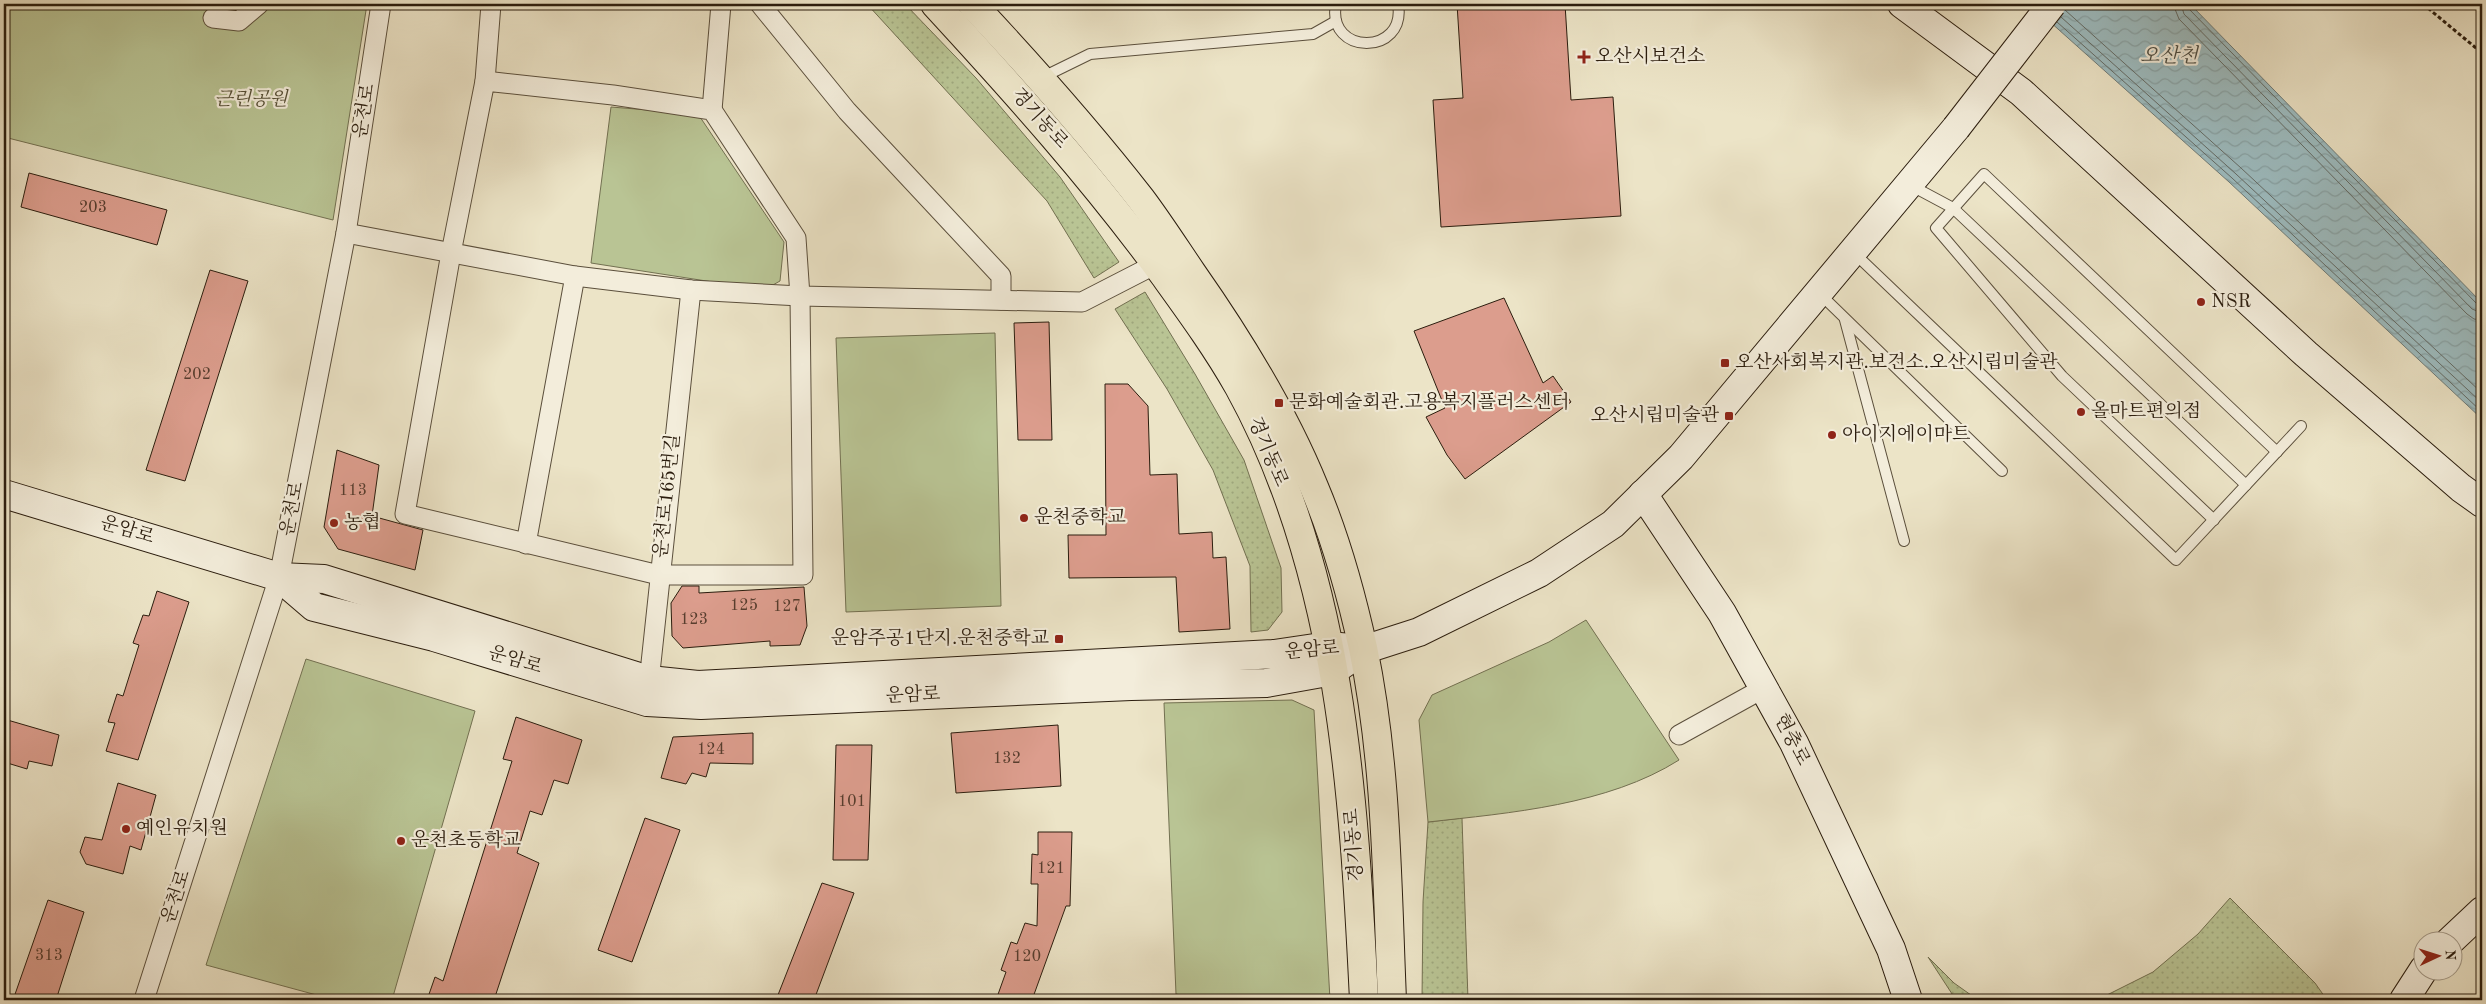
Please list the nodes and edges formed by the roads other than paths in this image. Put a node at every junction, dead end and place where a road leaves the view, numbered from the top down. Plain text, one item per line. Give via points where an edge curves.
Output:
1 (259, 4) edge
2 (381, 4) edge
3 (491, 4) edge
4 (721, 4) edge
5 (760, 4) edge
6 (935, 4) edge
7 (972, 4) edge
8 (1336, 4) edge
9 (1398, 4) edge
10 (1902, 4) edge
11 (2052, 4) edge
12 (213, 18) dead end
13 (1336, 21) junction
14 (484, 81) junction
15 (1030, 86) junction
16 (712, 110) junction
17 (1909, 184) junction
18 (1953, 208) junction
19 (346, 233) junction
20 (1852, 252) junction
21 (451, 253) junction
22 (1156, 264) junction
23 (575, 276) junction
24 (691, 290) junction
25 (1819, 293) junction
26 (800, 296) junction
27 (1001, 300) junction
28 (1845, 319) junction
29 (2301, 426) dead end
30 (2277, 452) junction
31 (2002, 471) dead end
32 (2246, 485) junction
33 (4, 494) edge
34 (1643, 494) junction
35 (2482, 503) edge
36 (2214, 520) junction
37 (1904, 541) dead end
38 (526, 544) junction
39 (659, 575) junction
40 (280, 577) junction
41 (1363, 650) junction
42 (1331, 659) junction
43 (1764, 688) junction
44 (648, 691) junction
45 (1679, 735) dead end
46 (2482, 911) edge
47 (2460, 932) edge
48 (2416, 982) edge
49 (144, 1000) edge
50 (1364, 1000) edge
51 (1392, 1000) edge
52 (1908, 1000) edge
53 (2404, 1000) edge

1 - 12 street via 239,21
2 - 19 street, 운천로
3 - 14 street
4 - 16 street
5 - 27 street via 847,110 1001,276
6 - 15 main road, 경기동로
7 - 15 main road, 경기동로
8 - 13 lane
9 - 13 lane via 1398,21 1393,30 1377,42 1357,42 1348,38
10 - 35 street via 2021,92 2306,354
11 - 17 street, bridge
13 - 15 lane via 1313,34 1090,54
14 - 16 street
14 - 21 street
15 - 22 main road, 경기동로 via 1097,187
15 - 41 main road, 경기동로 via 1143,201 1248,358 1284,422 1314,486 1341,563
16 - 26 street via 796,238
17 - 18 lane
17 - 20 street
18 - 30 lane via 1984,174
18 - 32 lane
18 - 36 lane via 1936,228 2062,376
19 - 21 street
19 - 40 street, 운천로
20 - 25 street
20 - 36 lane via 2176,560
21 - 23 street
21 - 38 street via 404,514
22 - 27 street via 1082,302
22 - 42 main road, 경기동로 via 1204,330 1234,380 1270,453 1297,524 1316,588
23 - 24 street
23 - 38 street
24 - 26 street
24 - 39 street, 운천로165번길
25 - 28 lane
25 - 34 street via 1681,457
26 - 27 street
26 - 39 street via 804,575
28 - 31 lane
28 - 37 lane
29 - 30 lane
30 - 32 lane
32 - 36 lane
33 - 40 street, 운암로
34 - 41 street via 1612,524 1540,573 1419,632
34 - 43 street, 현충로 via 1722,613
38 - 39 street
39 - 44 street, 운천로165번길
40 - 44 street, 운암로 via 324,579
40 - 49 street, 운천로
41 - 42 street, 운암로
41 - 51 main road, 경기동로 via 1378,742
42 - 44 street, 운암로 via 1244,656 698,685
42 - 50 main road, 경기동로 via 1353,805
43 - 45 street
43 - 52 street, 현충로 via 1794,742 1891,948
46 - 47 street
48 - 53 street

